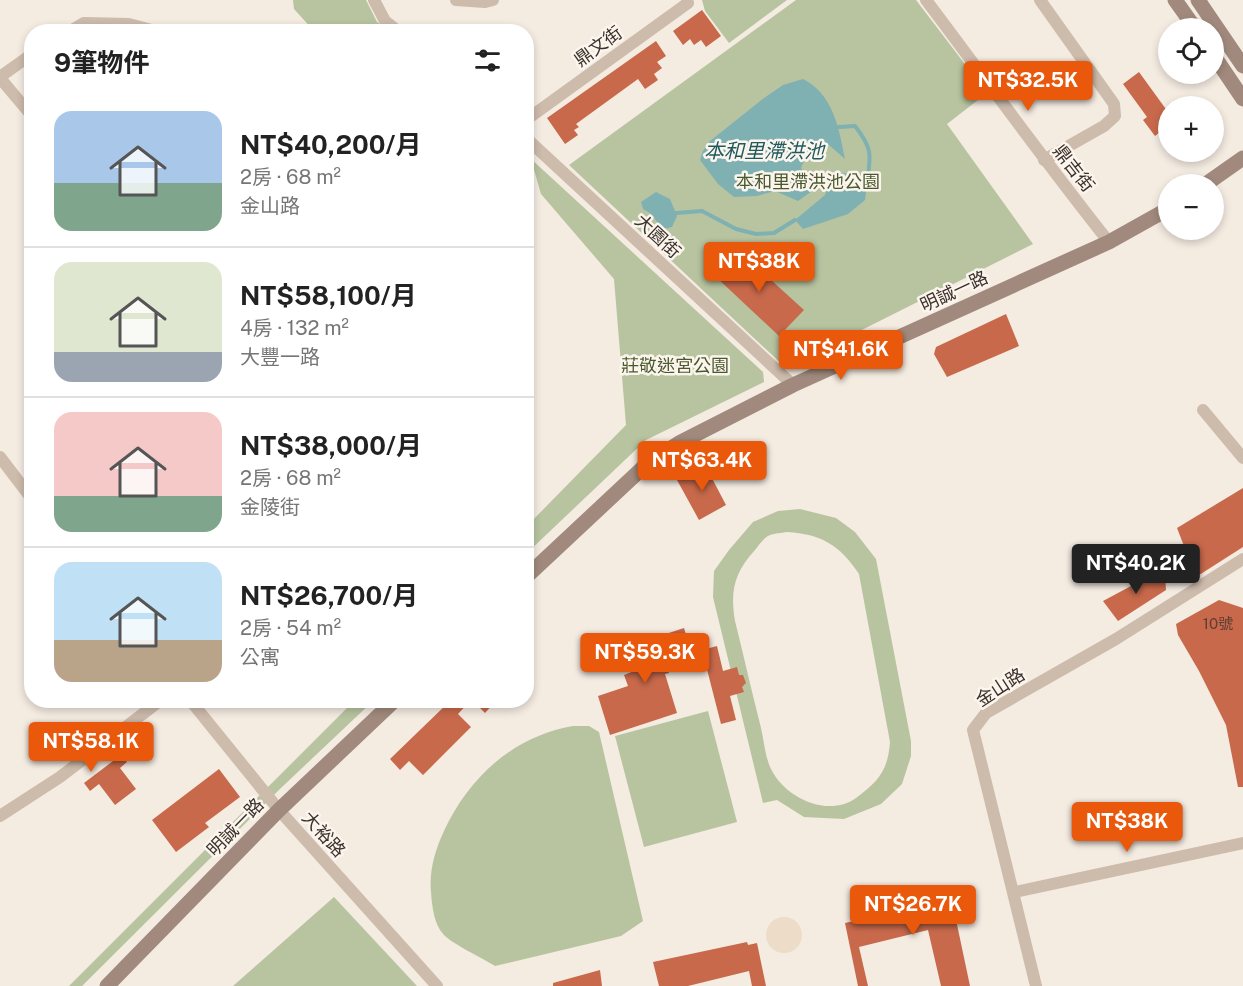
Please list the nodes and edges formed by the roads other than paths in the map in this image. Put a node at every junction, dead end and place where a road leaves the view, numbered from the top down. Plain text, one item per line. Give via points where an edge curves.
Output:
1 (374, 0) edge
2 (456, 0) edge
3 (493, 0) edge
4 (687, 0) edge
5 (926, 0) edge
6 (1040, 0) edge
7 (1175, 0) edge
8 (1198, 0) edge
9 (1188, 18) edge
10 (81, 24) edge
11 (129, 24) edge
12 (389, 24) edge
13 (24, 60) edge
14 (1243, 66) edge
15 (1224, 71) edge
16 (0, 78) edge
17 (1243, 99) edge
18 (24, 106) edge
19 (534, 114) edge
20 (534, 145) edge
21 (1243, 158) edge
22 (1044, 160) junction
23 (1220, 174) edge
24 (1158, 215) edge
25 (1109, 242) junction
26 (793, 385) junction
27 (1203, 410) dead end
28 (0, 457) edge
29 (1243, 458) edge
30 (24, 488) edge
31 (1243, 559) edge
32 (534, 570) edge
33 (151, 708) edge
34 (196, 708) edge
35 (387, 708) edge
36 (279, 810) junction
37 (0, 816) edge
38 (1243, 843) edge
39 (1015, 892) junction
40 (107, 986) edge
41 (437, 986) edge
42 (1036, 986) edge

1 - 12 street
2 - 3 street
4 - 19 street, 鼎文街 via 688,3
5 - 22 street, 鼎吉街
6 - 22 street via 1114,104 1115,116
7 - 9 street
8 - 14 street
10 - 11 street
13 - 16 street
15 - 17 street
16 - 18 street
20 - 26 street, 大園街
21 - 23 street
22 - 25 street, 鼎吉街
24 - 25 street, 明誠一路
25 - 26 street, 明誠一路
26 - 32 street, 明誠一路 via 649,462
27 - 29 street
28 - 30 street
31 - 39 street, 金山路 via 1116,639 986,713 973,730
33 - 37 street via 60,777
34 - 36 street, 大裕路
35 - 36 street, 明誠一路
36 - 40 street, 明誠一路
36 - 41 street, 大裕路
38 - 39 street
39 - 42 street, 金山路

